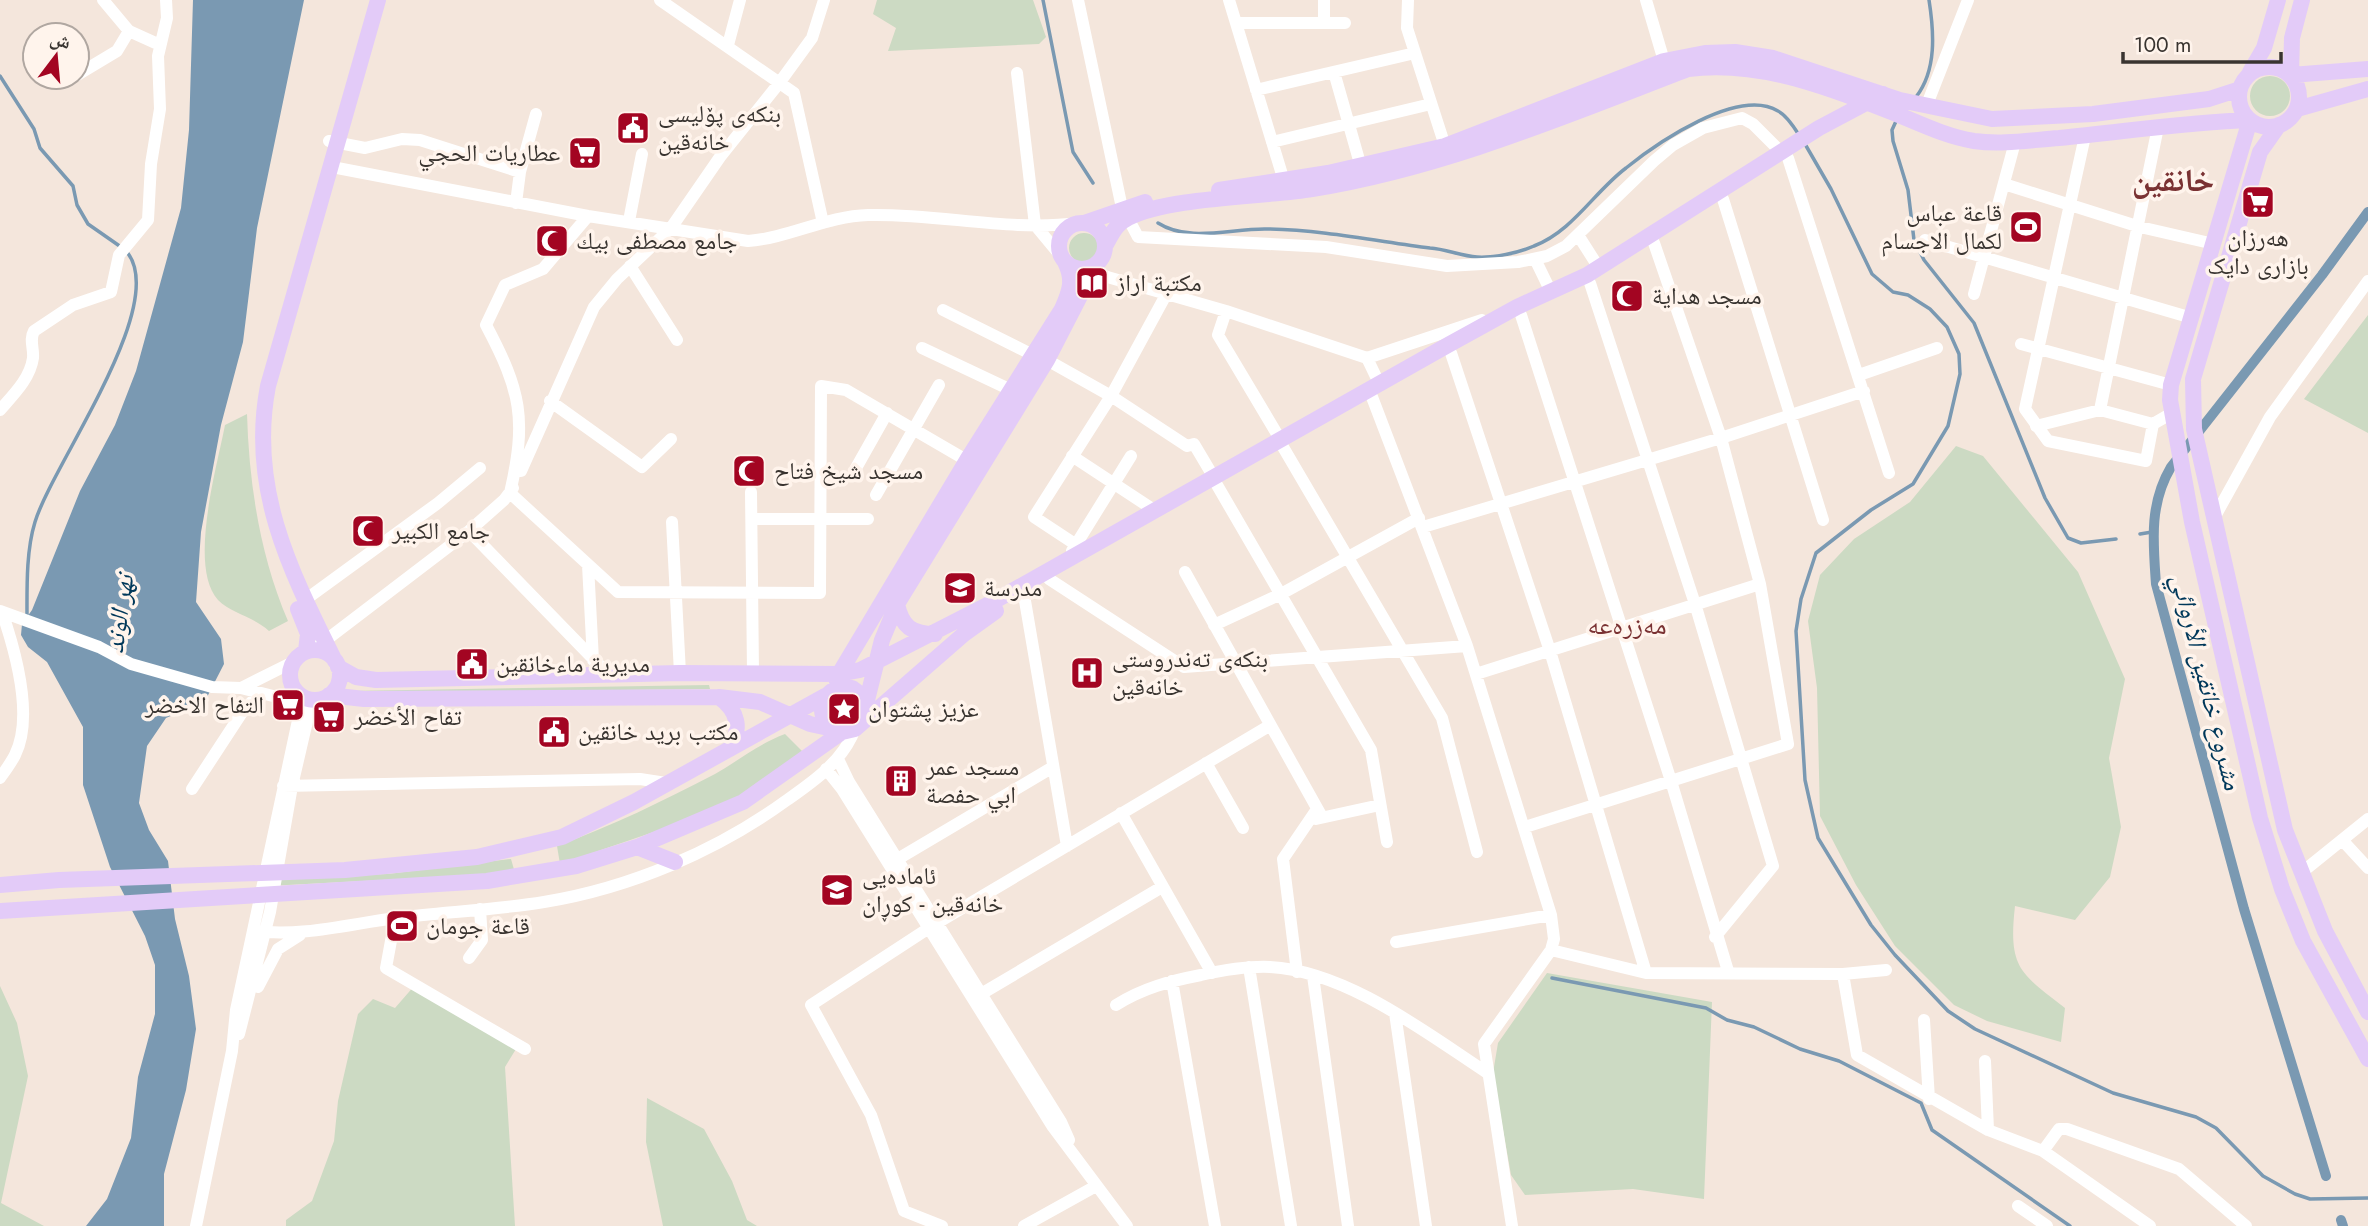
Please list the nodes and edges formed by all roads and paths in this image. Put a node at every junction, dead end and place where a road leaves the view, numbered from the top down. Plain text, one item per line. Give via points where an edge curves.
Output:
1 (103, 0) edge
2 (166, 0) edge
3 (368, 0) edge
4 (378, 0) edge
5 (660, 0) edge
6 (740, 0) edge
7 (824, 0) edge
8 (1078, 0) edge
9 (1229, 0) edge
10 (1324, 0) edge
11 (1408, 0) edge
12 (1646, 0) edge
13 (1968, 0) edge
14 (2278, 0) edge
15 (2301, 0) edge
16 (1236, 23) junction
17 (1324, 23) junction
18 (1345, 23) dead end
19 (129, 31) junction
20 (728, 45) junction
21 (160, 46) junction
22 (1415, 53) junction
23 (1664, 61) junction
24 (91, 67) edge
25 (2368, 69) edge
26 (1334, 72) junction
27 (1017, 73) dead end
28 (2291, 75) junction
29 (780, 82) junction
30 (2244, 83) junction
31 (2368, 89) edge
32 (1256, 90) junction
33 (1865, 102) junction
34 (1431, 104) junction
35 (1922, 106) junction
36 (1892, 107) junction
37 (2297, 109) junction
38 (536, 114) dead end
39 (2093, 114) junction
40 (1992, 119) junction
41 (2250, 120) junction
42 (1349, 124) junction
43 (2279, 125) junction
44 (2158, 127) junction
45 (1821, 132) junction
46 (2091, 135) junction
47 (334, 142) junction
48 (1272, 142) junction
49 (1993, 142) junction
50 (2015, 142) junction
51 (1445, 146) junction
52 (642, 154) dead end
53 (1787, 154) junction
54 (327, 166) junction
55 (1361, 167) junction
56 (520, 172) junction
57 (1284, 181) junction
58 (2004, 184) junction
59 (1723, 199) junction
60 (516, 203) junction
61 (2071, 207) junction
62 (1125, 213) junction
63 (588, 216) junction
64 (629, 221) junction
65 (823, 223) junction
66 (1081, 223) junction
67 (1035, 225) junction
68 (2140, 227) junction
69 (671, 228) junction
70 (1578, 235) junction
71 (1925, 240) dead end
72 (1654, 243) junction
73 (2214, 244) junction
74 (1105, 246) junction
75 (1984, 258) junction
76 (1535, 259) junction
77 (1067, 261) junction
78 (630, 266) junction
79 (1600, 268) junction
80 (1094, 269) junction
81 (2055, 278) junction
82 (2368, 281) edge
83 (1590, 283) junction
84 (1551, 292) junction
85 (1167, 293) junction
86 (1973, 293) dead end
87 (2125, 298) junction
88 (943, 310) dead end
89 (1226, 311) junction
90 (1516, 313) junction
91 (2192, 318) junction
92 (677, 340) dead end
93 (2021, 344) dead end
94 (922, 348) dead end
95 (1937, 348) dead end
96 (2038, 349) junction
97 (1451, 352) junction
98 (1040, 358) junction
99 (1367, 358) junction
100 (2110, 368) junction
101 (1859, 375) junction
102 (939, 385) dead end
103 (2171, 386) junction
104 (2192, 388) junction
105 (1011, 390) junction
106 (1375, 390) junction
107 (1864, 391) junction
108 (1111, 396) junction
109 (550, 401) junction
110 (0, 410) edge
111 (2100, 410) junction
112 (887, 413) junction
113 (2172, 413) junction
114 (1792, 414) junction
115 (2153, 424) junction
116 (2036, 426) junction
117 (914, 429) junction
118 (1721, 438) junction
119 (671, 439) dead end
120 (1281, 443) junction
121 (1072, 456) junction
122 (1131, 456) dead end
123 (1647, 458) junction
124 (973, 464) junction
125 (480, 468) dead end
126 (856, 468) dead end
127 (1889, 472) dead end
128 (1215, 481) junction
129 (1575, 482) junction
130 (1115, 484) junction
131 (510, 492) junction
132 (751, 492) dead end
133 (876, 495) dead end
134 (1501, 505) junction
135 (1154, 510) junction
136 (822, 517) junction
137 (868, 519) dead end
138 (752, 520) junction
139 (1823, 520) dead end
140 (2213, 520) junction
141 (672, 522) dead end
142 (1421, 523) junction
143 (469, 531) junction
144 (1080, 547) junction
145 (1347, 555) junction
146 (588, 565) junction
147 (1185, 572) dead end
148 (1049, 579) junction
149 (589, 583) junction
150 (608, 583) junction
151 (1760, 584) junction
152 (675, 592) junction
153 (753, 592) junction
154 (1024, 594) junction
155 (1281, 594) junction
156 (305, 600) junction
157 (897, 604) junction
158 (1696, 607) junction
159 (1, 611) edge
160 (1214, 625) junction
161 (1623, 629) junction
162 (935, 634) junction
163 (1467, 646) junction
164 (309, 650) junction
165 (1403, 651) junction
166 (1550, 651) junction
167 (593, 656) junction
168 (1317, 657) junction
169 (337, 664) junction
170 (875, 664) junction
171 (1235, 664) junction
172 (753, 672) junction
173 (680, 673) junction
174 (601, 674) junction
175 (838, 674) junction
176 (1476, 674) junction
177 (241, 688) junction
178 (828, 693) junction
179 (259, 694) junction
180 (329, 695) junction
181 (305, 697) junction
182 (719, 697) junction
183 (789, 714) junction
184 (852, 723) junction
185 (1269, 726) junction
186 (730, 749) junction
187 (1741, 758) junction
188 (838, 759) junction
189 (1206, 763) junction
190 (1053, 767) junction
191 (826, 769) junction
192 (0, 778) edge
193 (1671, 781) junction
194 (666, 783) junction
195 (287, 786) junction
196 (192, 789) dead end
197 (1380, 804) junction
198 (1597, 804) junction
199 (1121, 813) junction
200 (1316, 815) junction
201 (2368, 819) edge
202 (1525, 827) junction
203 (1243, 828) dead end
204 (2343, 841) junction
205 (1387, 842) dead end
206 (1067, 846) junction
207 (637, 847) junction
208 (1477, 852) dead end
209 (675, 862) junction
210 (893, 862) junction
211 (2368, 869) edge
212 (2301, 873) junction
213 (0, 885) edge
214 (1163, 887) junction
215 (480, 909) junction
216 (0, 911) edge
217 (1551, 915) junction
218 (395, 919) junction
219 (933, 925) junction
220 (260, 932) junction
221 (311, 932) junction
222 (1715, 937) junction
223 (1395, 942) dead end
224 (1551, 950) junction
225 (469, 958) dead end
226 (1250, 967) junction
227 (1886, 970) dead end
228 (1728, 971) junction
229 (1297, 972) junction
230 (1646, 972) junction
231 (1212, 973) junction
232 (1843, 974) junction
233 (1313, 976) junction
234 (1172, 981) junction
235 (977, 997) junction
236 (1116, 1006) dead end
237 (247, 1012) junction
238 (2368, 1012) edge
239 (1395, 1013) junction
240 (1924, 1020) dead end
241 (524, 1049) dead end
242 (232, 1051) junction
243 (2368, 1059) edge
244 (1985, 1061) dead end
245 (1486, 1072) junction
246 (1929, 1099) junction
247 (1988, 1130) junction
248 (2043, 1151) junction
249 (1096, 1186) junction
250 (2018, 1206) dead end
251 (196, 1226) edge
252 (942, 1226) edge
253 (1024, 1226) edge
254 (1127, 1226) edge
255 (1214, 1226) edge
256 (1291, 1226) edge
257 (1348, 1226) edge
258 (1426, 1226) edge
259 (1512, 1226) edge
260 (2047, 1226) edge
261 (2150, 1226) edge
262 (2246, 1226) edge

1 - 19 street
2 - 21 street
3 - 47 main road
4 - 47 main road
5 - 20 street
6 - 20 street
7 - 29 street via 812,38
8 - 62 street
9 - 16 street
10 - 17 street
11 - 22 street via 1407,28
12 - 23 street
13 - 35 street
14 - 30 main road via 2264,48
15 - 28 main road via 2292,38
16 - 17 street
16 - 32 street
17 - 18 street
19 - 21 street
19 - 24 street via 117,51
20 - 29 street
21 - 110 street via 160,109 148,220 119,255 111,292 73,305 34,331 29,370
22 - 26 street
22 - 34 street
23 - 36 main road via 1721,51 1752,54 1794,64
23 - 51 main road
25 - 28 main road
26 - 32 street
26 - 42 street
27 - 67 street
28 - 30 main road via 2274,66 2264,67
28 - 37 main road via 2299,91
29 - 65 street via 794,93
29 - 69 street
30 - 39 main road via 2209,99
30 - 41 main road via 2241,106
31 - 37 main road
32 - 48 street
33 - 36 main road
33 - 45 main road
33 - 62 main road via 1754,69 1688,69 1477,149 1314,189
34 - 42 street
34 - 51 street
35 - 36 main road
35 - 40 main road
36 - 45 main road
36 - 49 main road via 1959,138
37 - 43 main road
38 - 56 street
39 - 40 main road
39 - 46 main road
40 - 49 main road
41 - 43 main road via 2269,127
41 - 44 main road
41 - 73 main road
42 - 48 street
42 - 55 street
43 - 104 main road via 2260,152
44 - 46 main road
44 - 68 street
45 - 53 main road
46 - 50 main road
46 - 61 street
47 - 54 main road
47 - 56 street via 374,148 402,139 420,140
48 - 57 street
49 - 50 main road
50 - 58 street
51 - 55 main road
52 - 64 street
53 - 59 main road
53 - 70 street via 1748,121 1736,118 1712,124 1664,153
53 - 79 main road
53 - 101 street
54 - 60 street
54 - 156 main road via 264,412 270,505 285,556
54 - 164 main road via 254,412 262,515 275,559 307,628
55 - 57 main road
56 - 60 street
57 - 62 main road via 1168,197
58 - 61 street
58 - 75 street
59 - 72 main road
59 - 114 street
60 - 63 street
61 - 68 street
61 - 81 street
62 - 66 main road
62 - 74 main road
62 - 76 street via 1138,237 1325,247 1447,266
63 - 64 street
63 - 131 street via 543,269 505,285 486,325 503,355 519,410 520,442
64 - 69 street
65 - 67 street via 864,215 904,215
65 - 69 street via 748,241
66 - 67 street
66 - 74 main road via 1097,228
66 - 77 main road via 1061,235
67 - 77 street
68 - 73 street
68 - 87 street
69 - 78 street
70 - 76 street via 1557,251
70 - 79 street
71 - 75 street
72 - 83 main road
72 - 118 street
73 - 91 main road
74 - 80 main road
75 - 81 street
75 - 86 street
76 - 84 street
77 - 80 main road
77 - 98 main road via 1071,289
78 - 92 street
78 - 109 street via 594,307
79 - 84 main road
80 - 85 street
80 - 98 main road
81 - 87 street
81 - 96 street
82 - 140 street via 2270,417
83 - 90 main road
83 - 123 street
84 - 90 main road
85 - 89 street
85 - 108 street
87 - 91 street
87 - 100 street
88 - 98 street
89 - 99 street
89 - 120 street via 1218,335
90 - 97 main road
90 - 99 street
90 - 106 main road
90 - 129 street
91 - 103 main road
93 - 96 street
94 - 105 street
95 - 101 street
96 - 100 street
96 - 116 street via 2025,409
97 - 106 main road
97 - 134 street
98 - 105 main road
98 - 108 street
98 - 124 main road
99 - 106 street
100 - 103 street
100 - 111 street
101 - 107 street
102 - 117 street
103 - 104 main road
103 - 113 main road
104 - 140 main road via 2195,437
105 - 124 main road
106 - 120 main road
106 - 142 street
107 - 114 street
107 - 127 street
108 - 121 street
108 - 128 street via 1187,446 1194,444
109 - 119 street via 642,467
109 - 131 street
111 - 115 street
111 - 116 street
112 - 117 street
112 - 126 street
112 - 136 street via 846,390 821,386
113 - 115 street
113 - 243 main road via 2263,830 2303,941
114 - 118 street
114 - 139 street
115 - 116 street via 2146,461 2048,441
117 - 124 street
117 - 133 street
118 - 123 street
118 - 151 street
120 - 128 main road
120 - 145 street
121 - 130 street
121 - 144 street via 1034,517
122 - 130 street
123 - 129 street
123 - 158 street
124 - 157 main road
124 - 175 main road
125 - 156 street
128 - 135 main road
128 - 148 main road
128 - 155 street
129 - 134 street
129 - 161 street
130 - 135 street
130 - 144 street
131 - 143 street
131 - 146 street
132 - 138 street
134 - 142 street
134 - 166 street
135 - 144 main road
136 - 137 street
136 - 138 street
136 - 153 street via 820,593
138 - 153 street
140 - 212 main road via 2285,830
141 - 152 street
142 - 145 street
142 - 163 street
143 - 164 street
143 - 167 street
144 - 162 main road via 1066,560
145 - 155 street
145 - 165 street
146 - 149 street
146 - 150 street
147 - 160 street
148 - 154 main road
148 - 171 street via 1184,667
149 - 150 street
149 - 167 street
150 - 152 street via 618,592
151 - 158 street
151 - 187 street via 1788,744
152 - 153 street
152 - 173 street
153 - 172 street
154 - 184 main road via 964,634
154 - 190 street
155 - 160 street
155 - 168 street
156 - 164 main road
157 - 162 main road via 908,628
157 - 170 main road
158 - 161 street
158 - 187 street
159 - 177 street via 131,664 212,687
159 - 192 street via 22,692 22,729 16,754
160 - 171 street
161 - 166 street
161 - 193 street
162 - 170 main road
163 - 165 street
163 - 176 street
164 - 169 main road
164 - 177 street
164 - 181 main road via 290,667 291,683
165 - 168 street
165 - 208 street via 1442,718
166 - 176 street
166 - 198 street
167 - 174 street
168 - 171 street
168 - 197 street via 1371,750
169 - 174 main road via 356,677 376,680
169 - 180 main road via 338,683
170 - 175 main road
170 - 184 main road
171 - 185 street
172 - 173 main road
172 - 175 main road
173 - 174 main road
175 - 178 main road
176 - 202 street
177 - 179 street
178 - 183 main road
178 - 184 main road via 821,710 823,718
178 - 184 main road via 844,686 864,697
179 - 181 street
179 - 196 street
180 - 181 main road
180 - 182 main road via 363,699
181 - 195 street
182 - 183 main road via 760,702
182 - 186 main road via 729,704 738,726
183 - 184 main road via 810,724
183 - 186 main road
184 - 188 street via 849,745
184 - 207 main road via 743,802
185 - 189 street
185 - 200 street
186 - 194 main road
187 - 193 street
187 - 222 street via 1773,866
188 - 191 street
188 - 210 street
189 - 199 street
189 - 203 street
190 - 206 street
190 - 210 street
191 - 209 street via 757,822
191 - 210 street
193 - 198 street
193 - 222 street
194 - 195 street via 640,779
194 - 213 main road via 562,837 478,858 345,870
195 - 220 street
197 - 200 street
197 - 205 street
198 - 202 street
198 - 230 street
199 - 206 street
199 - 214 street
200 - 229 street via 1283,859
201 - 204 street
202 - 217 street
204 - 211 street
204 - 212 street
206 - 219 street
207 - 209 main road
207 - 216 main road via 576,866 486,881
209 - 215 street via 568,897
210 - 219 street
212 - 238 main road via 2325,931
214 - 231 street
214 - 235 street
215 - 218 street
215 - 225 street via 482,940
217 - 223 street
217 - 224 street
218 - 221 street
218 - 241 street via 386,968
219 - 235 street
219 - 252 street via 811,1005 871,1115 904,1211
220 - 221 street
220 - 237 street
220 - 242 street via 236,1010
221 - 237 street via 278,949
222 - 228 street
224 - 230 street
224 - 245 street via 1486,1038
226 - 229 street
226 - 231 street
226 - 256 street
227 - 232 street
228 - 230 street
228 - 232 street
229 - 233 street
231 - 234 street
232 - 246 street via 1857,1055
233 - 239 street
233 - 257 street
234 - 236 street via 1142,990
234 - 255 street
235 - 249 street via 1061,1122
237 - 242 street
239 - 245 street
239 - 258 street
240 - 246 street
242 - 251 street
244 - 247 street
245 - 259 street
246 - 247 street
247 - 248 street
248 - 261 street
248 - 262 street via 2059,1129 2067,1129 2160,1161 2179,1169
249 - 253 street
249 - 254 street
250 - 260 street

